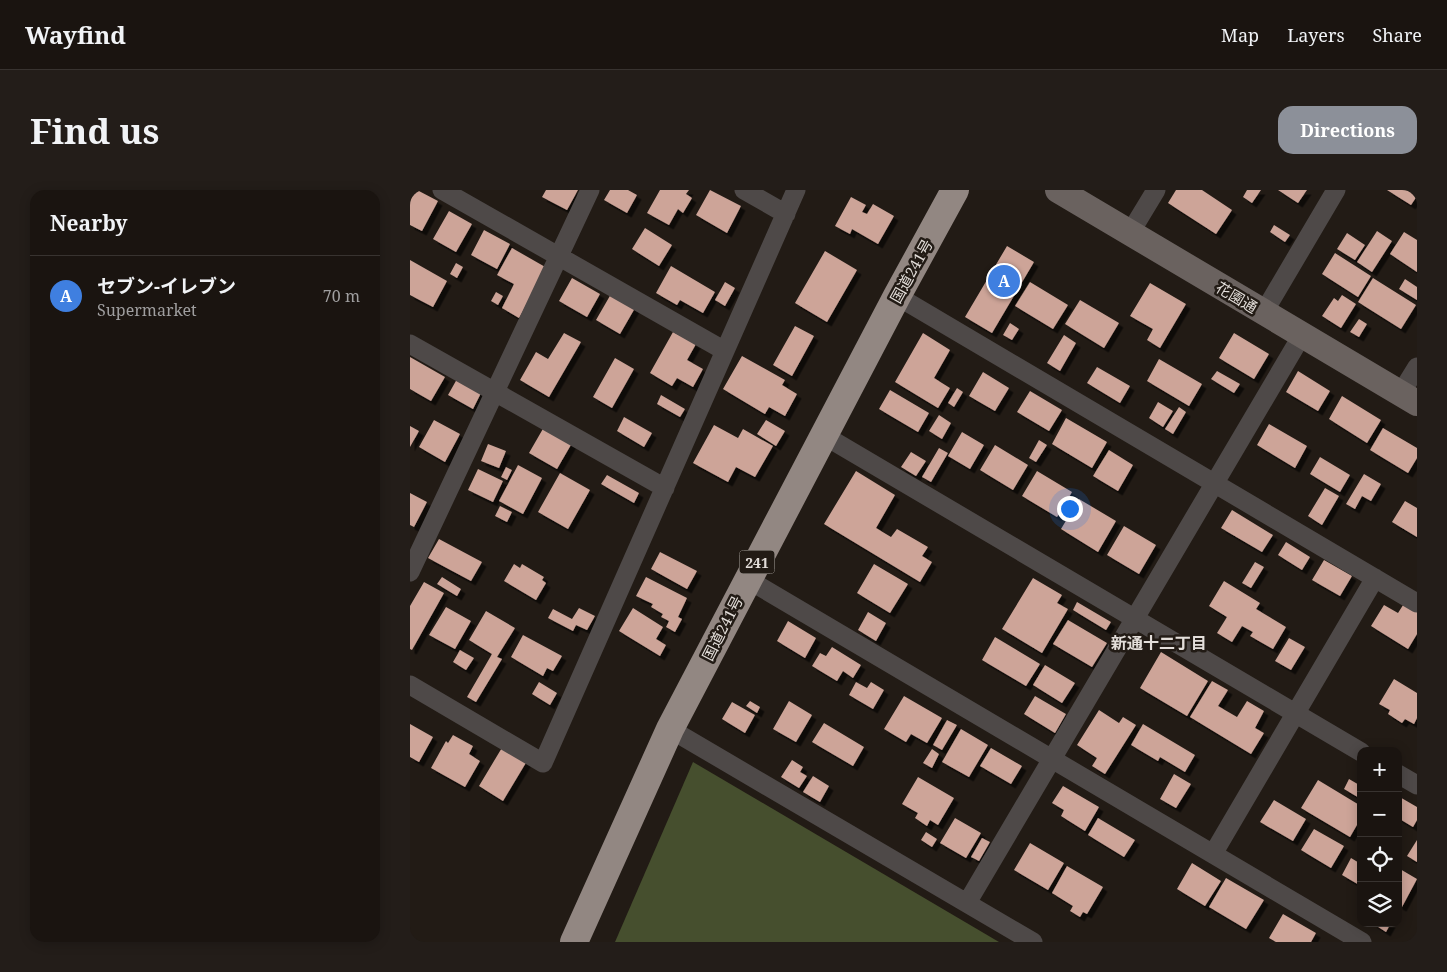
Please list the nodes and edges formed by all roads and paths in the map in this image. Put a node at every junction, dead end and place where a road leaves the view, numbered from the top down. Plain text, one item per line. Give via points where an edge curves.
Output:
1 (442, 190) edge
2 (590, 190) edge
3 (744, 190) edge
4 (796, 190) edge
5 (956, 190) edge
6 (1058, 190) edge
7 (1156, 190) edge
8 (1336, 190) edge
9 (786, 214) junction
10 (1130, 233) junction
11 (559, 256) junction
12 (897, 296) junction
13 (1264, 312) junction
14 (1302, 335) junction
15 (410, 344) edge
16 (725, 351) junction
17 (1417, 367) edge
18 (495, 392) junction
19 (1409, 398) edge
20 (826, 436) junction
21 (1214, 483) junction
22 (665, 488) junction
23 (410, 572) edge
24 (1375, 578) junction
25 (747, 579) junction
26 (1417, 603) edge
27 (1135, 618) junction
28 (410, 685) edge
29 (1296, 713) junction
30 (670, 729) junction
31 (1357, 750) edge
32 (1052, 759) junction
33 (1402, 776) edge
34 (1417, 785) edge
35 (1213, 854) junction
36 (967, 903) junction
37 (574, 942) edge
38 (1033, 942) edge
39 (1362, 942) edge

1 - 11 street
2 - 11 street
3 - 9 street
4 - 9 street
5 - 12 highway, 国道241号 / 241
6 - 10 street, 花園通
7 - 10 street
8 - 13 street
9 - 16 street
10 - 13 street, 花園通
11 - 16 street
11 - 18 street
12 - 20 highway, 国道241号 / 241
12 - 21 street
13 - 14 street, 花園通
14 - 19 street, 花園通
14 - 21 street
15 - 18 street
16 - 22 street
17 - 19 street
18 - 22 street
18 - 23 street
20 - 25 highway, 国道241号 / 241
20 - 27 street
21 - 24 street
21 - 27 street
22 - 28 street via 543,763
24 - 26 street
24 - 29 street
25 - 30 highway, 国道241号 / 241
25 - 32 street
27 - 29 street
27 - 32 street
29 - 31 street
29 - 35 street
30 - 36 street
30 - 37 highway, 国道241号 / 241
32 - 35 street
32 - 36 street
33 - 34 street
35 - 39 street
36 - 38 street

